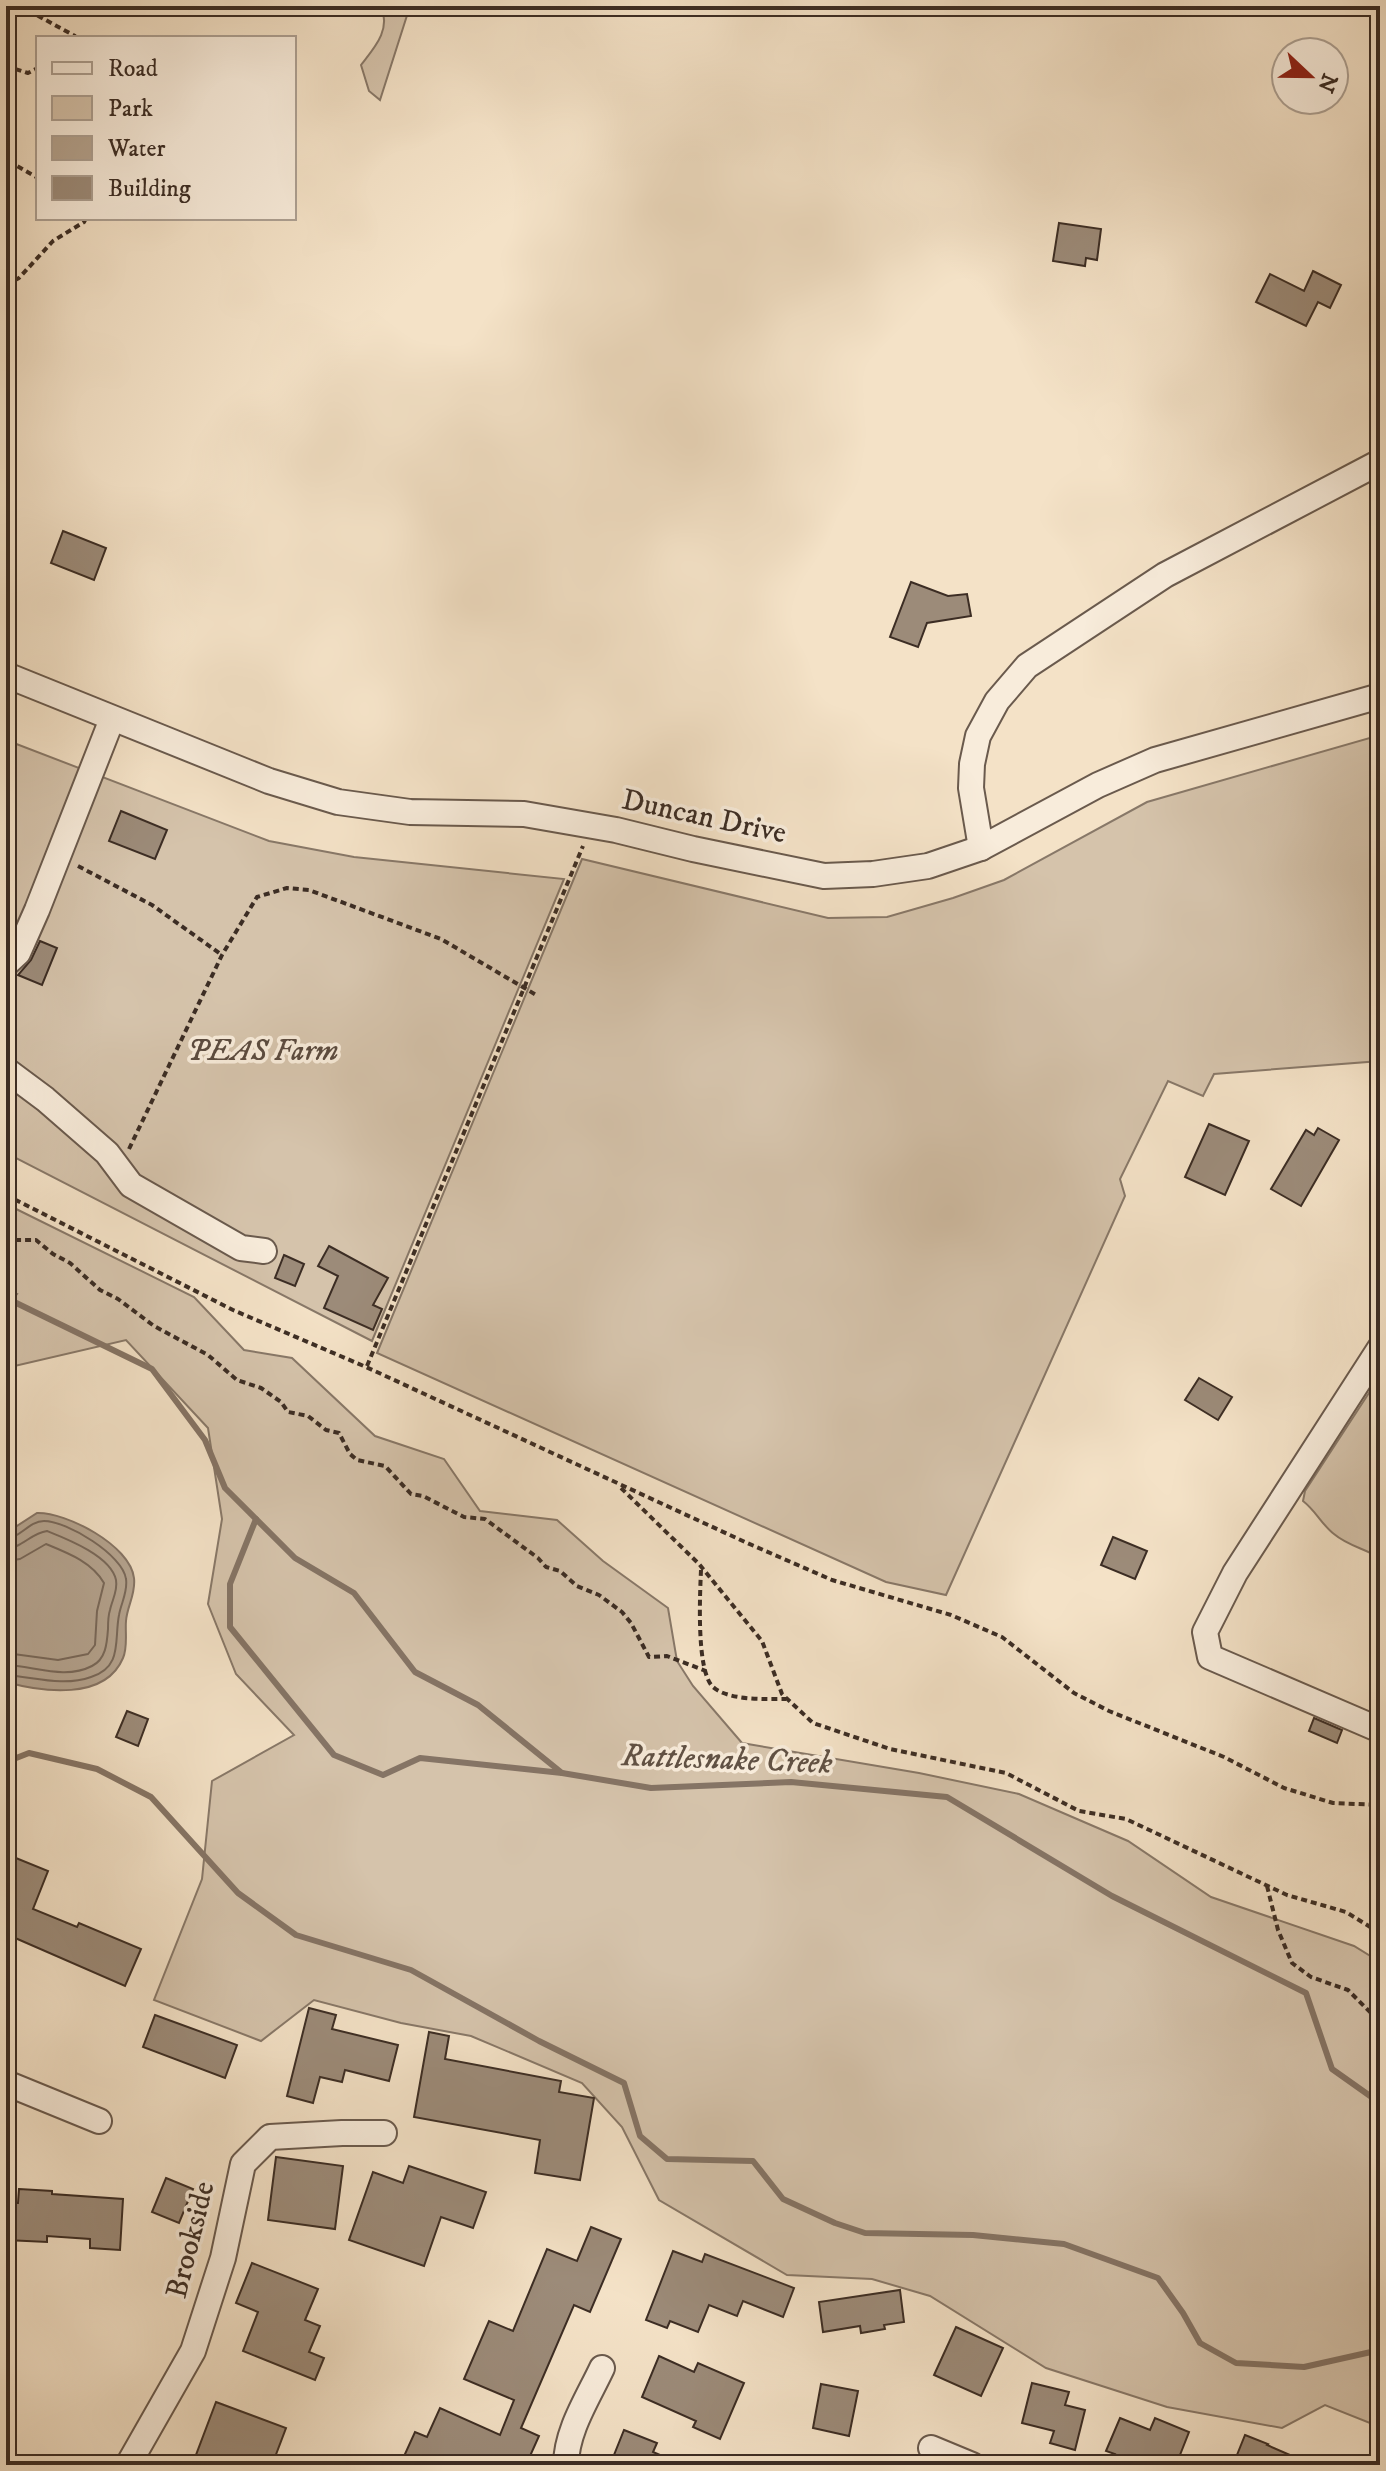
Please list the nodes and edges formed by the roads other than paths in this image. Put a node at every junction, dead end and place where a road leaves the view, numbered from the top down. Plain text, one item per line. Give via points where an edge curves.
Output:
1 (1380, 462) edge
2 (6, 675) edge
3 (1380, 696) edge
4 (112, 719) junction
5 (981, 848) junction
6 (6, 964) edge
7 (6, 1070) edge
8 (264, 1251) dead end
9 (1380, 1348) edge
10 (1380, 1730) edge
11 (6, 2083) edge
12 (99, 2121) dead end
13 (384, 2133) dead end
14 (602, 2368) dead end
15 (931, 2448) dead end
16 (128, 2465) edge
17 (566, 2465) edge
18 (972, 2465) edge

1 - 5 street via 1165,575 1027,666 997,701 978,736 971,788
2 - 4 street, Duncan Drive
3 - 5 street, Duncan Drive via 1155,760
4 - 5 street, Duncan Drive via 269,781 338,802 410,812 524,814 824,876 928,866
4 - 6 street via 18,953
7 - 8 street via 107,1153 131,1185 241,1248
9 - 10 street via 1235,1573 1205,1632 1210,1657
11 - 12 street
13 - 16 street, Brookside via 270,2137 243,2164 223,2258 193,2351
14 - 17 street via 572,2433
15 - 18 street

